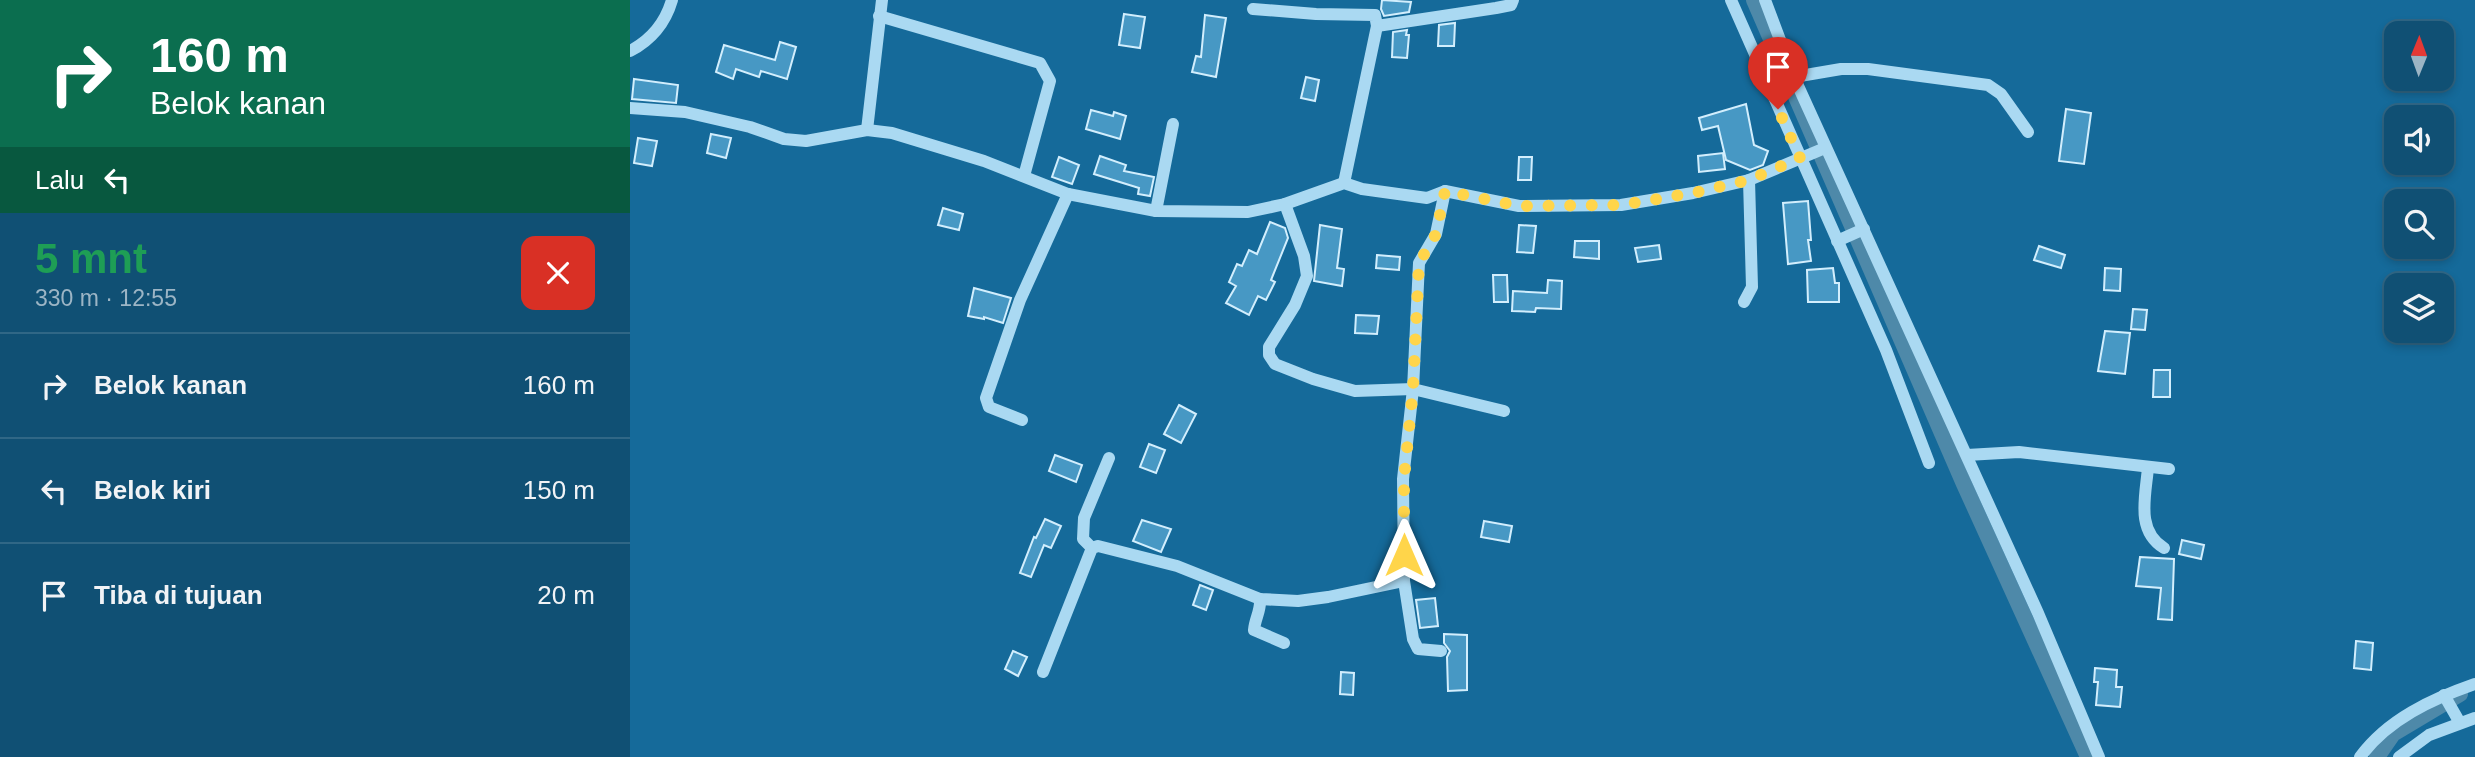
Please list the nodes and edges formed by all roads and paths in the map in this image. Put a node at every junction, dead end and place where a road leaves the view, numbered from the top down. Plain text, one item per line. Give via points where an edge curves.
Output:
1 (672, 0) edge
2 (882, 0) edge
3 (1513, 0) edge
4 (1731, 0) edge
5 (1765, 0) edge
6 (1253, 9) dead end
7 (879, 16) junction
8 (1377, 26) junction
9 (1780, 50) junction
10 (630, 51) edge
11 (1759, 59) junction
12 (1794, 77) junction
13 (630, 108) edge
14 (1173, 124) dead end
15 (867, 130) junction
16 (2028, 132) dead end
17 (1824, 148) junction
18 (1802, 157) junction
19 (1024, 176) junction
20 (1749, 180) junction
21 (1344, 183) junction
22 (1445, 191) junction
23 (1068, 194) junction
24 (1284, 204) junction
25 (1156, 211) junction
26 (1861, 230) junction
27 (1839, 240) junction
28 (1745, 302) dead end
29 (1413, 389) junction
30 (1504, 411) dead end
31 (1022, 420) dead end
32 (1967, 455) junction
33 (1108, 458) dead end
34 (1929, 463) dead end
35 (2148, 467) junction
36 (2169, 469) dead end
37 (1092, 548) junction
38 (2164, 548) dead end
39 (1404, 581) junction
40 (1260, 599) junction
41 (1284, 643) dead end
42 (1441, 651) dead end
43 (1044, 672) dead end
44 (2475, 684) edge
45 (2445, 696) junction
46 (2475, 718) edge
47 (2458, 719) junction
48 (2099, 757) edge
49 (2360, 757) edge
50 (2399, 757) edge

1 - 10 street via 655,33
2 - 7 street
3 - 8 street via 1511,5
4 - 11 street
5 - 9 street
6 - 8 street via 1370,14 1375,15
7 - 15 street
7 - 19 street via 1040,63 1050,81
8 - 21 street
9 - 11 street
9 - 12 street
11 - 18 street
12 - 16 street via 1868,69 1988,85 2001,94
12 - 17 street
13 - 15 street via 685,112 784,139 806,141
14 - 25 street
15 - 19 street via 892,133
17 - 18 street
17 - 26 street
18 - 20 street
18 - 27 street
19 - 23 street
20 - 22 street via 1621,205 1519,206
20 - 28 street via 1752,287
21 - 22 street via 1427,198
21 - 24 street
22 - 29 street via 1436,234 1419,263
23 - 25 street
23 - 31 street via 1020,300 986,398 989,407
24 - 25 street via 1248,212
24 - 29 street via 1307,275 1269,347 1275,364 1355,391
26 - 27 street
26 - 32 street
27 - 34 street
29 - 30 street
29 - 39 street via 1404,479
32 - 35 street via 2019,452
32 - 48 street
33 - 37 street via 1084,518 1083,539
35 - 36 street
35 - 38 street via 2144,519 2147,532
37 - 40 street via 1105,546 1177,566
37 - 43 street
39 - 40 street via 1298,601
39 - 42 street via 1414,645
40 - 41 street via 1255,630
44 - 45 street
45 - 47 street
45 - 49 street via 2406,715
46 - 47 street
47 - 50 street

